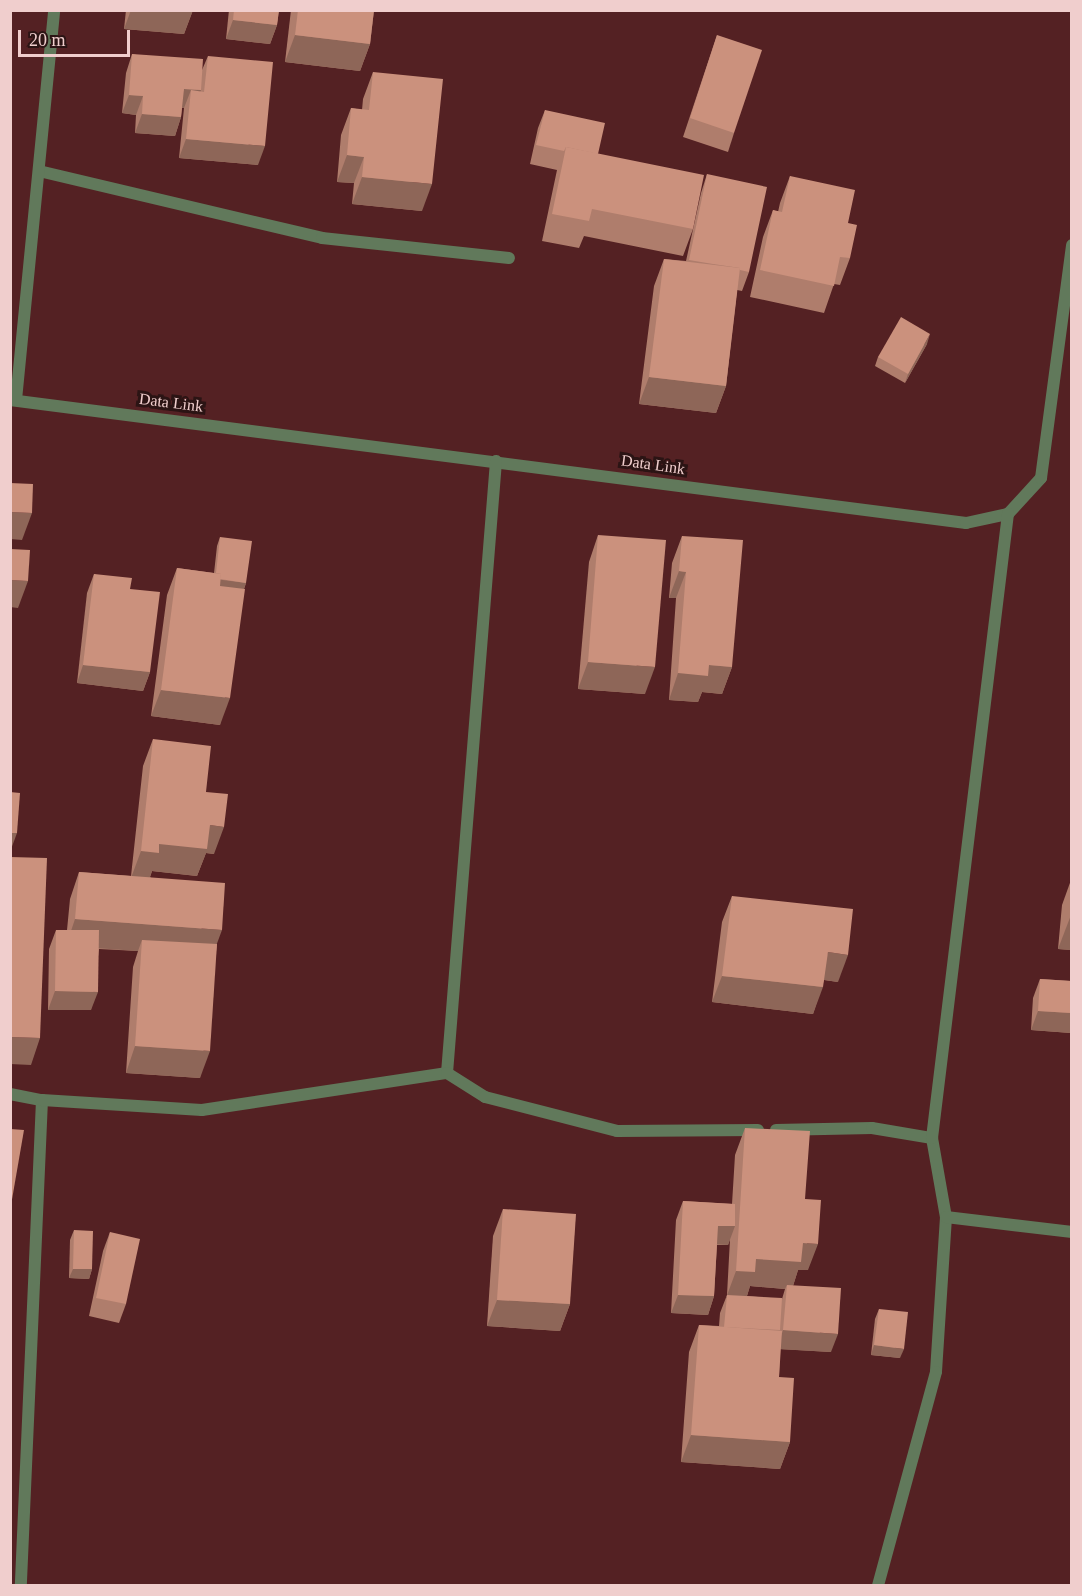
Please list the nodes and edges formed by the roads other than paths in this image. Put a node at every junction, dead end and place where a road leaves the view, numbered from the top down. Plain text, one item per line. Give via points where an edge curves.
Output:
1 (54, 10) edge
2 (39, 171) junction
3 (1071, 245) edge
4 (509, 258) dead end
5 (13, 400) edge
6 (496, 461) junction
7 (1008, 514) junction
8 (447, 1073) junction
9 (10, 1094) edge
10 (42, 1100) junction
11 (932, 1138) junction
12 (946, 1217) junction
13 (1071, 1232) edge
14 (10, 1488) edge
15 (24, 1488) junction
16 (21, 1586) edge
17 (878, 1586) edge

1 - 2 street
2 - 4 street via 322,238
2 - 5 street
3 - 7 street via 1041,478
5 - 6 street, Data Link
6 - 7 street, Data Link via 966,523
6 - 8 street
7 - 11 street
8 - 10 street via 202,1110
8 - 11 street via 485,1097 618,1131 872,1128
9 - 10 street
10 - 15 street
11 - 12 street
12 - 13 street
12 - 17 street via 936,1372
14 - 15 street
15 - 16 street

